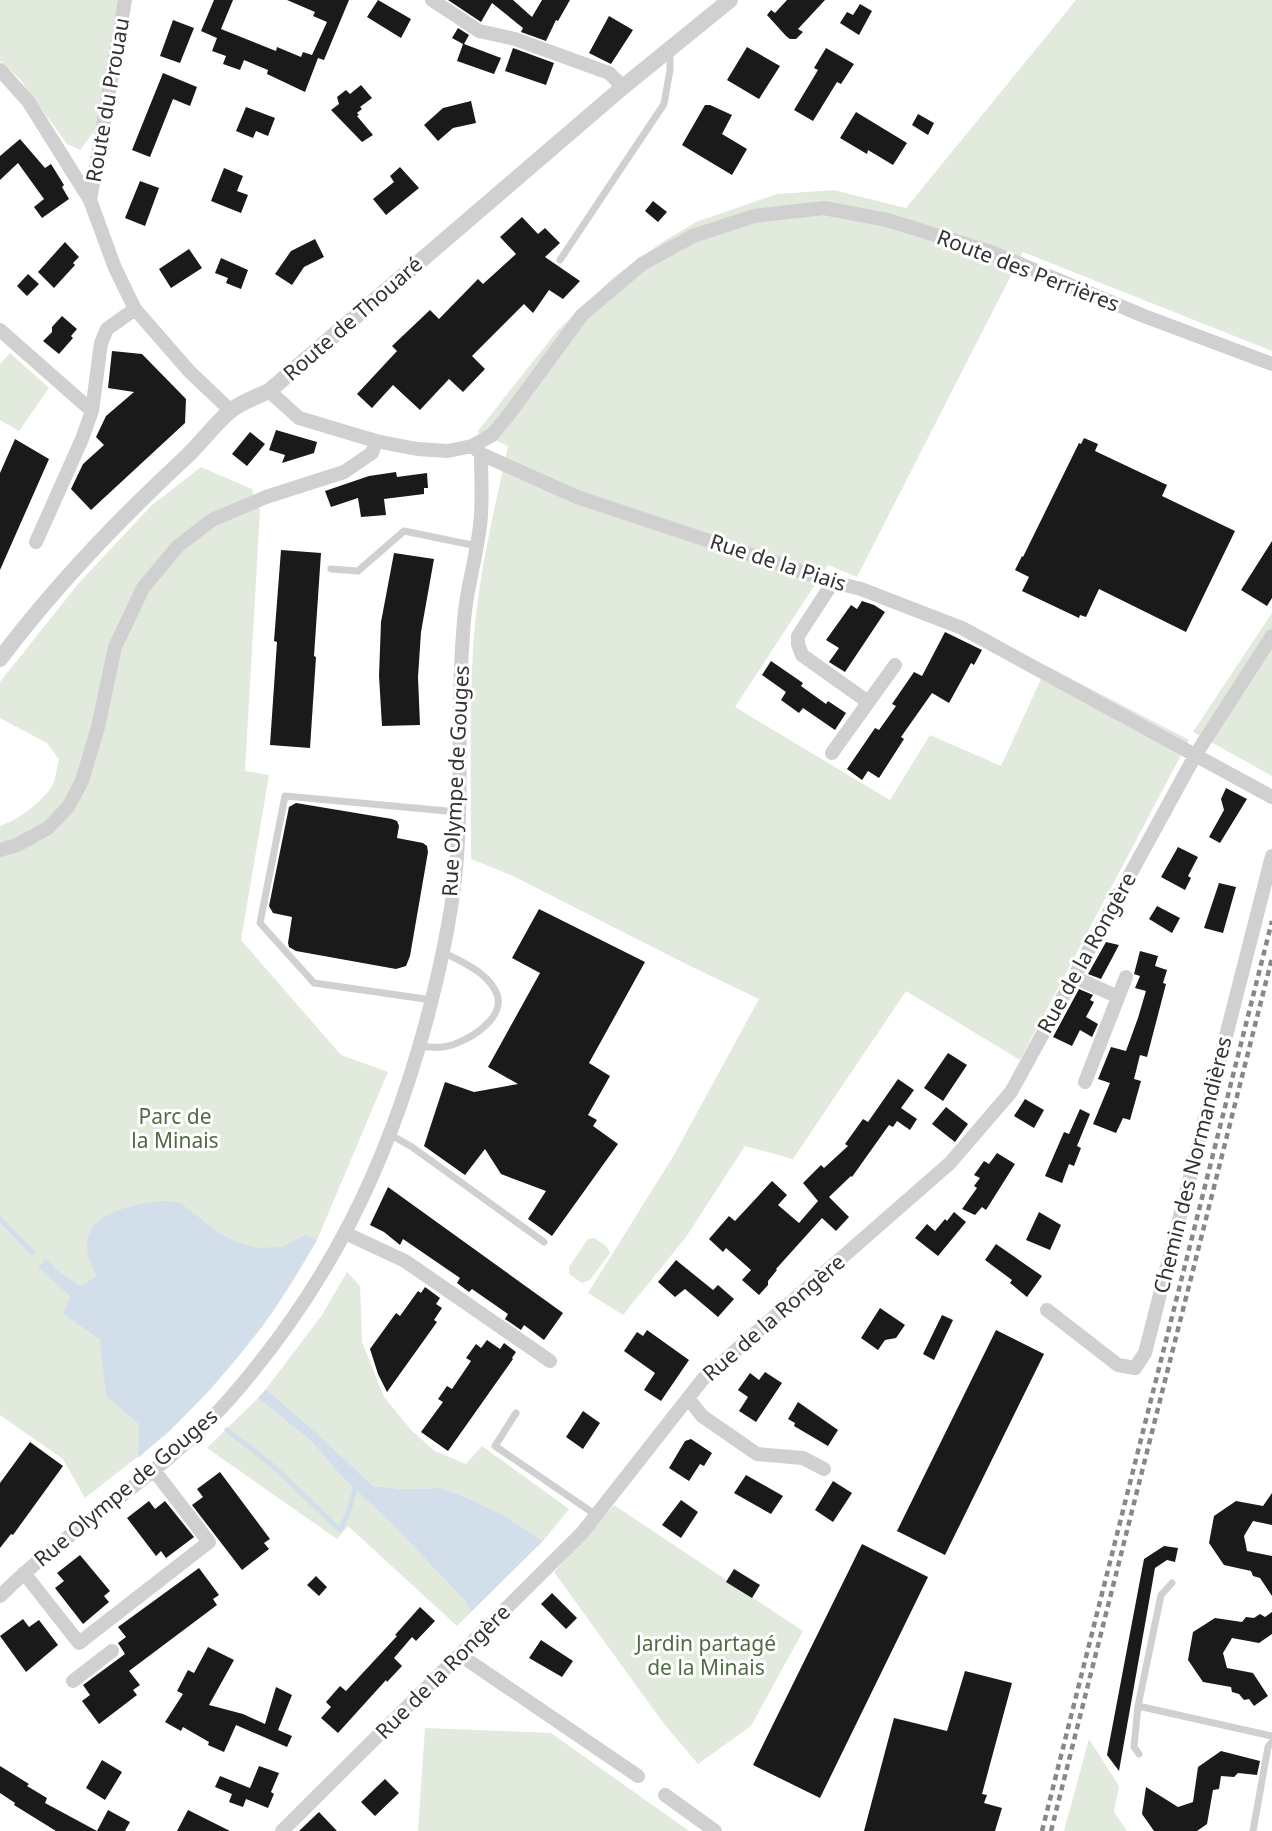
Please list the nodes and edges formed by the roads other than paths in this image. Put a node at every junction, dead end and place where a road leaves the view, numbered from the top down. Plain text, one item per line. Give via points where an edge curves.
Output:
1 (125, 0) edge
2 (432, 0) edge
3 (730, 0) edge
4 (669, 48) junction
5 (0, 70) edge
6 (623, 87) junction
7 (90, 200) junction
8 (560, 260) dead end
9 (135, 309) junction
10 (0, 330) edge
11 (1272, 364) edge
12 (269, 391) junction
13 (230, 410) junction
14 (92, 411) junction
15 (376, 441) junction
16 (477, 450) junction
17 (36, 542) dead end
18 (477, 546) junction
19 (331, 569) dead end
20 (833, 582) junction
21 (1272, 636) edge
22 (0, 659) edge
23 (895, 665) dead end
24 (868, 702) junction
25 (832, 753) dead end
26 (1196, 754) junction
27 (1272, 797) edge
28 (458, 812) junction
29 (0, 850) edge
30 (1272, 856) edge
31 (443, 952) junction
32 (1074, 977) junction
33 (1126, 977) dead end
34 (1118, 997) junction
35 (432, 1000) junction
36 (419, 1046) junction
37 (1085, 1082) dead end
38 (391, 1135) junction
39 (345, 1233) junction
40 (544, 1242) dead end
41 (1047, 1310) dead end
42 (550, 1361) dead end
43 (688, 1398) junction
44 (516, 1413) dead end
45 (153, 1469) junction
46 (824, 1469) dead end
47 (596, 1515) junction
48 (24, 1573) junction
49 (1172, 1583) dead end
50 (0, 1596) edge
51 (79, 1643) junction
52 (112, 1651) dead end
53 (460, 1655) junction
54 (94, 1665) junction
55 (72, 1681) dead end
56 (1138, 1706) junction
57 (1272, 1736) edge
58 (1272, 1742) edge
59 (1139, 1754) dead end
60 (638, 1776) dead end
61 (665, 1795) dead end
62 (282, 1831) edge
63 (715, 1831) edge
64 (1253, 1831) edge

1 - 7 street, Route du Prouau
2 - 6 street via 479,31 514,39 609,73
3 - 4 street, Route de Thouaré
4 - 6 street, Route de Thouaré
4 - 8 lane via 664,104
5 - 7 street via 28,101
6 - 12 street, Route de Thouaré
7 - 9 street
9 - 13 street via 189,371
9 - 14 street via 107,329 101,344
10 - 14 street
11 - 16 street, Route des Perrières via 991,252 887,220 824,208 754,216 693,236 642,264 582,315 507,417
12 - 13 street, Route de Thouaré
12 - 15 street via 299,418
13 - 22 street, Route de Thouaré via 77,567
14 - 17 street
15 - 16 street via 417,449
15 - 29 street via 372,453 344,471 212,520 178,546 143,588 115,647 98,727 82,781 68,807 48,828
16 - 18 street, Rue Olympe de Gouges via 481,525
16 - 20 street, Rue de la Piais via 577,497
18 - 19 lane via 404,531 358,571
18 - 28 street, Rue Olympe de Gouges via 466,600 462,651
20 - 24 street via 798,636 798,644 802,655
20 - 26 street, Rue de la Piais via 962,628
21 - 26 street, Rue de la Rongère
23 - 24 street
24 - 25 street
26 - 27 street, Rue de la Piais
26 - 32 street, Rue de la Rongère
28 - 31 street, Rue Olympe de Gouges via 455,878
28 - 35 lane via 285,796 260,922 315,983
30 - 41 street, Chemin des Normandières via 1145,1353 1135,1368 1118,1365
31 - 35 street, Rue Olympe de Gouges
31 - 36 lane via 477,970 487,980 498,997 497,1007 488,1024 472,1035 443,1047
32 - 34 street
32 - 43 street, Rue de la Rongère via 1011,1092 950,1163 703,1379
33 - 34 street
34 - 37 street
35 - 36 street, Rue Olympe de Gouges
36 - 38 street, Rue Olympe de Gouges
38 - 39 street, Rue Olympe de Gouges
38 - 40 lane
39 - 42 street via 405,1262
39 - 45 street, Rue Olympe de Gouges via 278,1341 197,1433
43 - 46 street via 702,1416 756,1454 803,1458
43 - 47 street, Rue de la Rongère
44 - 47 lane via 495,1446
45 - 48 street, Rue Olympe de Gouges
45 - 51 street via 210,1542
47 - 53 street, Rue de la Rongère
48 - 50 street, Rue Olympe de Gouges
48 - 51 street
49 - 56 lane via 1161,1595
51 - 54 street
52 - 54 street
53 - 60 street
53 - 62 street, Rue de la Rongère
54 - 55 street
56 - 57 lane
56 - 59 lane via 1134,1747
58 - 64 lane
61 - 63 street

